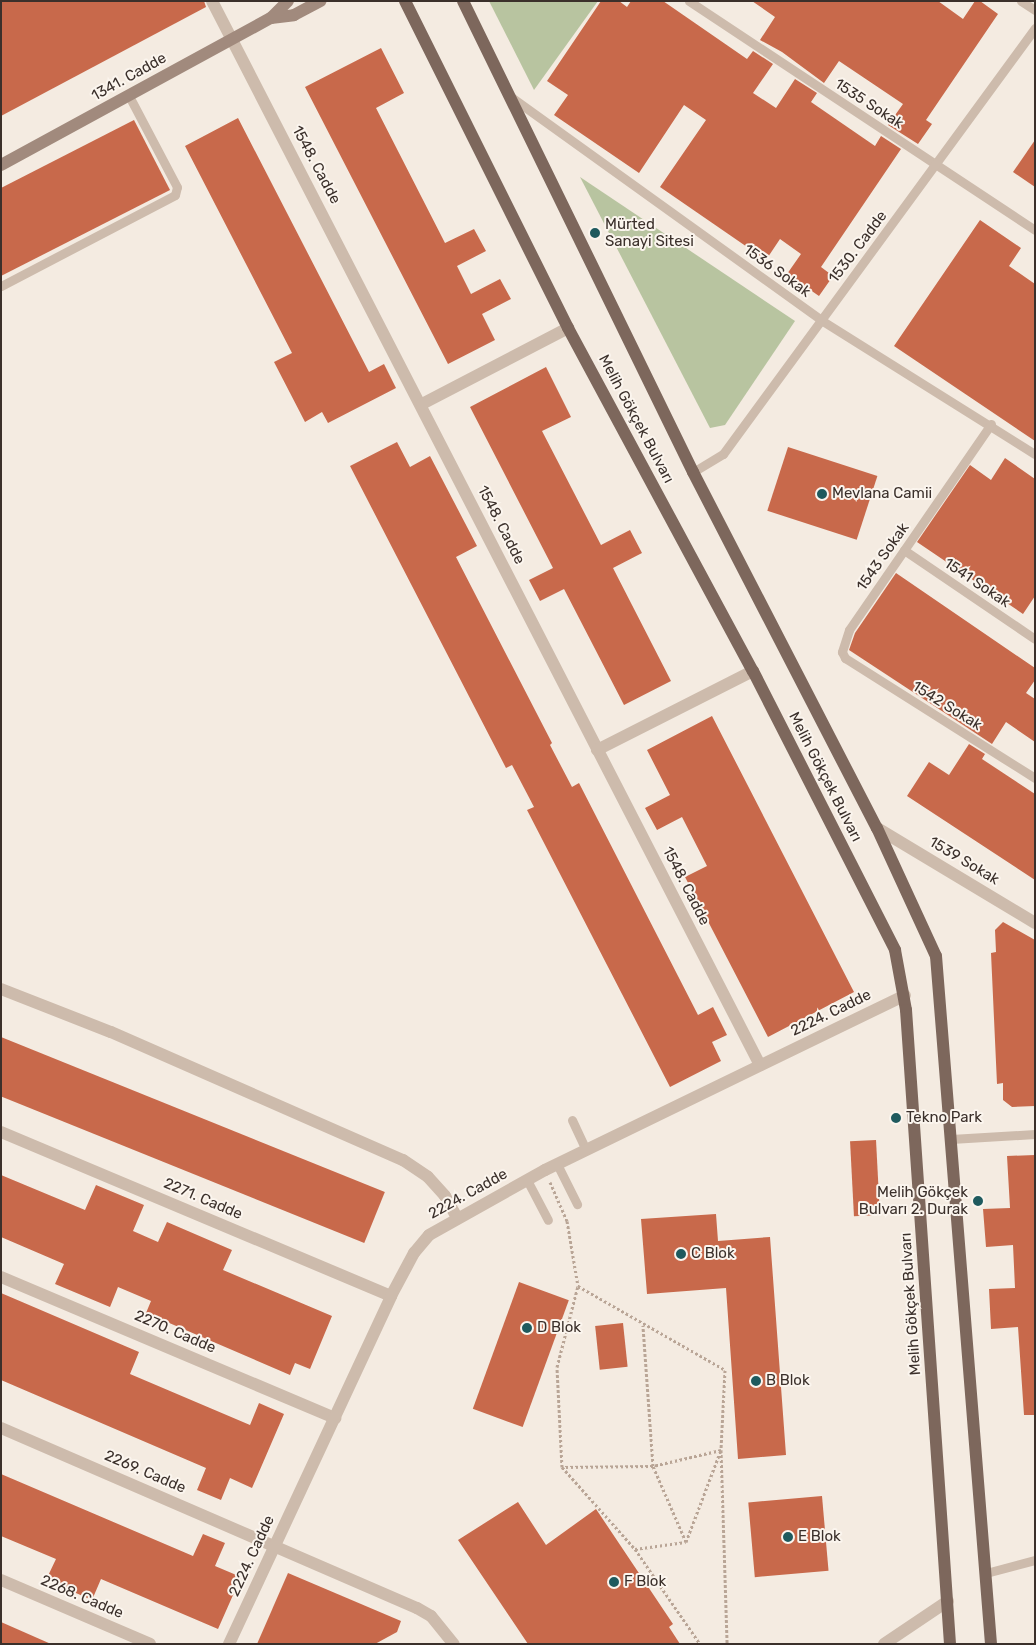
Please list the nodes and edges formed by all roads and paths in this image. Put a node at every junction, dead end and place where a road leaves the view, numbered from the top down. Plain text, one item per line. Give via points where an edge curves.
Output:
1 (212, 1) edge
2 (288, 1) edge
3 (320, 1) edge
4 (406, 1) edge
5 (462, 1) edge
6 (689, 1) edge
7 (1021, 1) edge
8 (1035, 10) edge
9 (271, 18) junction
10 (1035, 28) edge
11 (232, 40) junction
12 (129, 96) junction
13 (511, 97) junction
14 (1, 165) edge
15 (937, 165) junction
16 (1035, 230) edge
17 (1, 286) edge
18 (821, 320) junction
19 (568, 328) junction
20 (422, 404) junction
21 (991, 424) junction
22 (1035, 454) edge
23 (694, 472) junction
24 (904, 550) junction
25 (1035, 639) edge
26 (845, 658) joint
27 (753, 671) junction
28 (597, 750) junction
29 (1035, 778) edge
30 (877, 828) junction
31 (1035, 923) edge
32 (1, 989) edge
33 (905, 995) junction
34 (760, 1065) junction
35 (572, 1120) dead end
36 (1, 1132) edge
37 (1035, 1134) edge
38 (951, 1139) junction
39 (586, 1150) junction
40 (557, 1164) junction
41 (545, 1170) junction
42 (527, 1180) junction
43 (577, 1204) dead end
44 (457, 1218) junction
45 (548, 1220) dead end
46 (1, 1277) edge
47 (578, 1286) junction
48 (391, 1296) junction
49 (643, 1325) junction
50 (335, 1418) junction
51 (1, 1428) edge
52 (721, 1450) junction
53 (653, 1466) junction
54 (562, 1467) junction
55 (686, 1542) junction
56 (275, 1546) junction
57 (635, 1549) junction
58 (1035, 1560) edge
59 (986, 1573) junction
60 (1, 1580) edge
61 (948, 1601) junction
62 (449, 1642) edge
63 (150, 1644) edge
64 (229, 1644) edge
65 (700, 1644) edge
66 (727, 1644) edge
67 (884, 1644) edge
68 (950, 1644) edge
69 (991, 1644) edge

1 - 11 street, 1548. Cadde
2 - 9 street, 1341. Cadde
3 - 9 street, 1341. Cadde via 294,15
4 - 19 main road, Melih Gökçek Bulvarı
5 - 13 main road, Melih Gökçek Bulvarı
6 - 15 lane, 1535 Sokak
7 - 8 lane
9 - 11 street, 1341. Cadde
10 - 15 lane, 1530. Cadde
11 - 12 street, 1341. Cadde
11 - 20 street, 1548. Cadde
12 - 14 street, 1341. Cadde
12 - 17 lane via 177,187 176,196
13 - 18 lane, 1536 Sokak
13 - 23 main road, Melih Gökçek Bulvarı
15 - 16 lane, 1535 Sokak
15 - 18 lane, 1530. Cadde
18 - 21 lane, 1536 Sokak
18 - 23 lane, 1530. Cadde via 722,454
19 - 20 street
19 - 27 main road, Melih Gökçek Bulvarı
20 - 28 street, 1548. Cadde
21 - 22 lane, 1536 Sokak
21 - 24 lane, 1543 Sokak
23 - 30 main road, Melih Gökçek Bulvarı
24 - 25 lane, 1541 Sokak
24 - 26 lane, 1543 Sokak via 844,639 842,652
26 - 29 lane, 1542 Sokak
27 - 28 street
27 - 33 main road, Melih Gökçek Bulvarı via 895,950
28 - 34 street, 1548. Cadde
30 - 31 street, 1539 Sokak
30 - 38 main road, Melih Gökçek Bulvarı via 936,956
32 - 44 street via 111,1032 403,1160 428,1178 445,1196
33 - 34 street, 2224. Cadde
33 - 61 main road, Melih Gökçek Bulvarı
34 - 39 street, 2224. Cadde
35 - 39 lane
36 - 48 street, 2271. Cadde
37 - 38 lane
38 - 59 main road, Melih Gökçek Bulvarı
39 - 40 street, 2224. Cadde
40 - 41 street, 2224. Cadde
40 - 43 lane
41 - 42 street, 2224. Cadde
41 - 47 path via 567,1221
42 - 44 street, 2224. Cadde
42 - 45 lane
44 - 48 street, 2224. Cadde via 422,1242
46 - 50 street, 2270. Cadde
47 - 49 path
47 - 54 path via 558,1366
48 - 50 street, 2224. Cadde
49 - 52 path via 725,1370
49 - 53 path
50 - 56 street, 2224. Cadde
51 - 56 street, 2269. Cadde
52 - 53 path
52 - 55 path
52 - 66 path
53 - 54 path
53 - 55 path
54 - 57 path
55 - 57 path
56 - 62 street, 2269. Cadde via 417,1608 431,1616
56 - 64 street, 2224. Cadde
57 - 65 path
58 - 59 lane
59 - 69 main road, Melih Gökçek Bulvarı
60 - 63 street, 2268. Cadde
61 - 67 street
61 - 68 main road, Melih Gökçek Bulvarı

